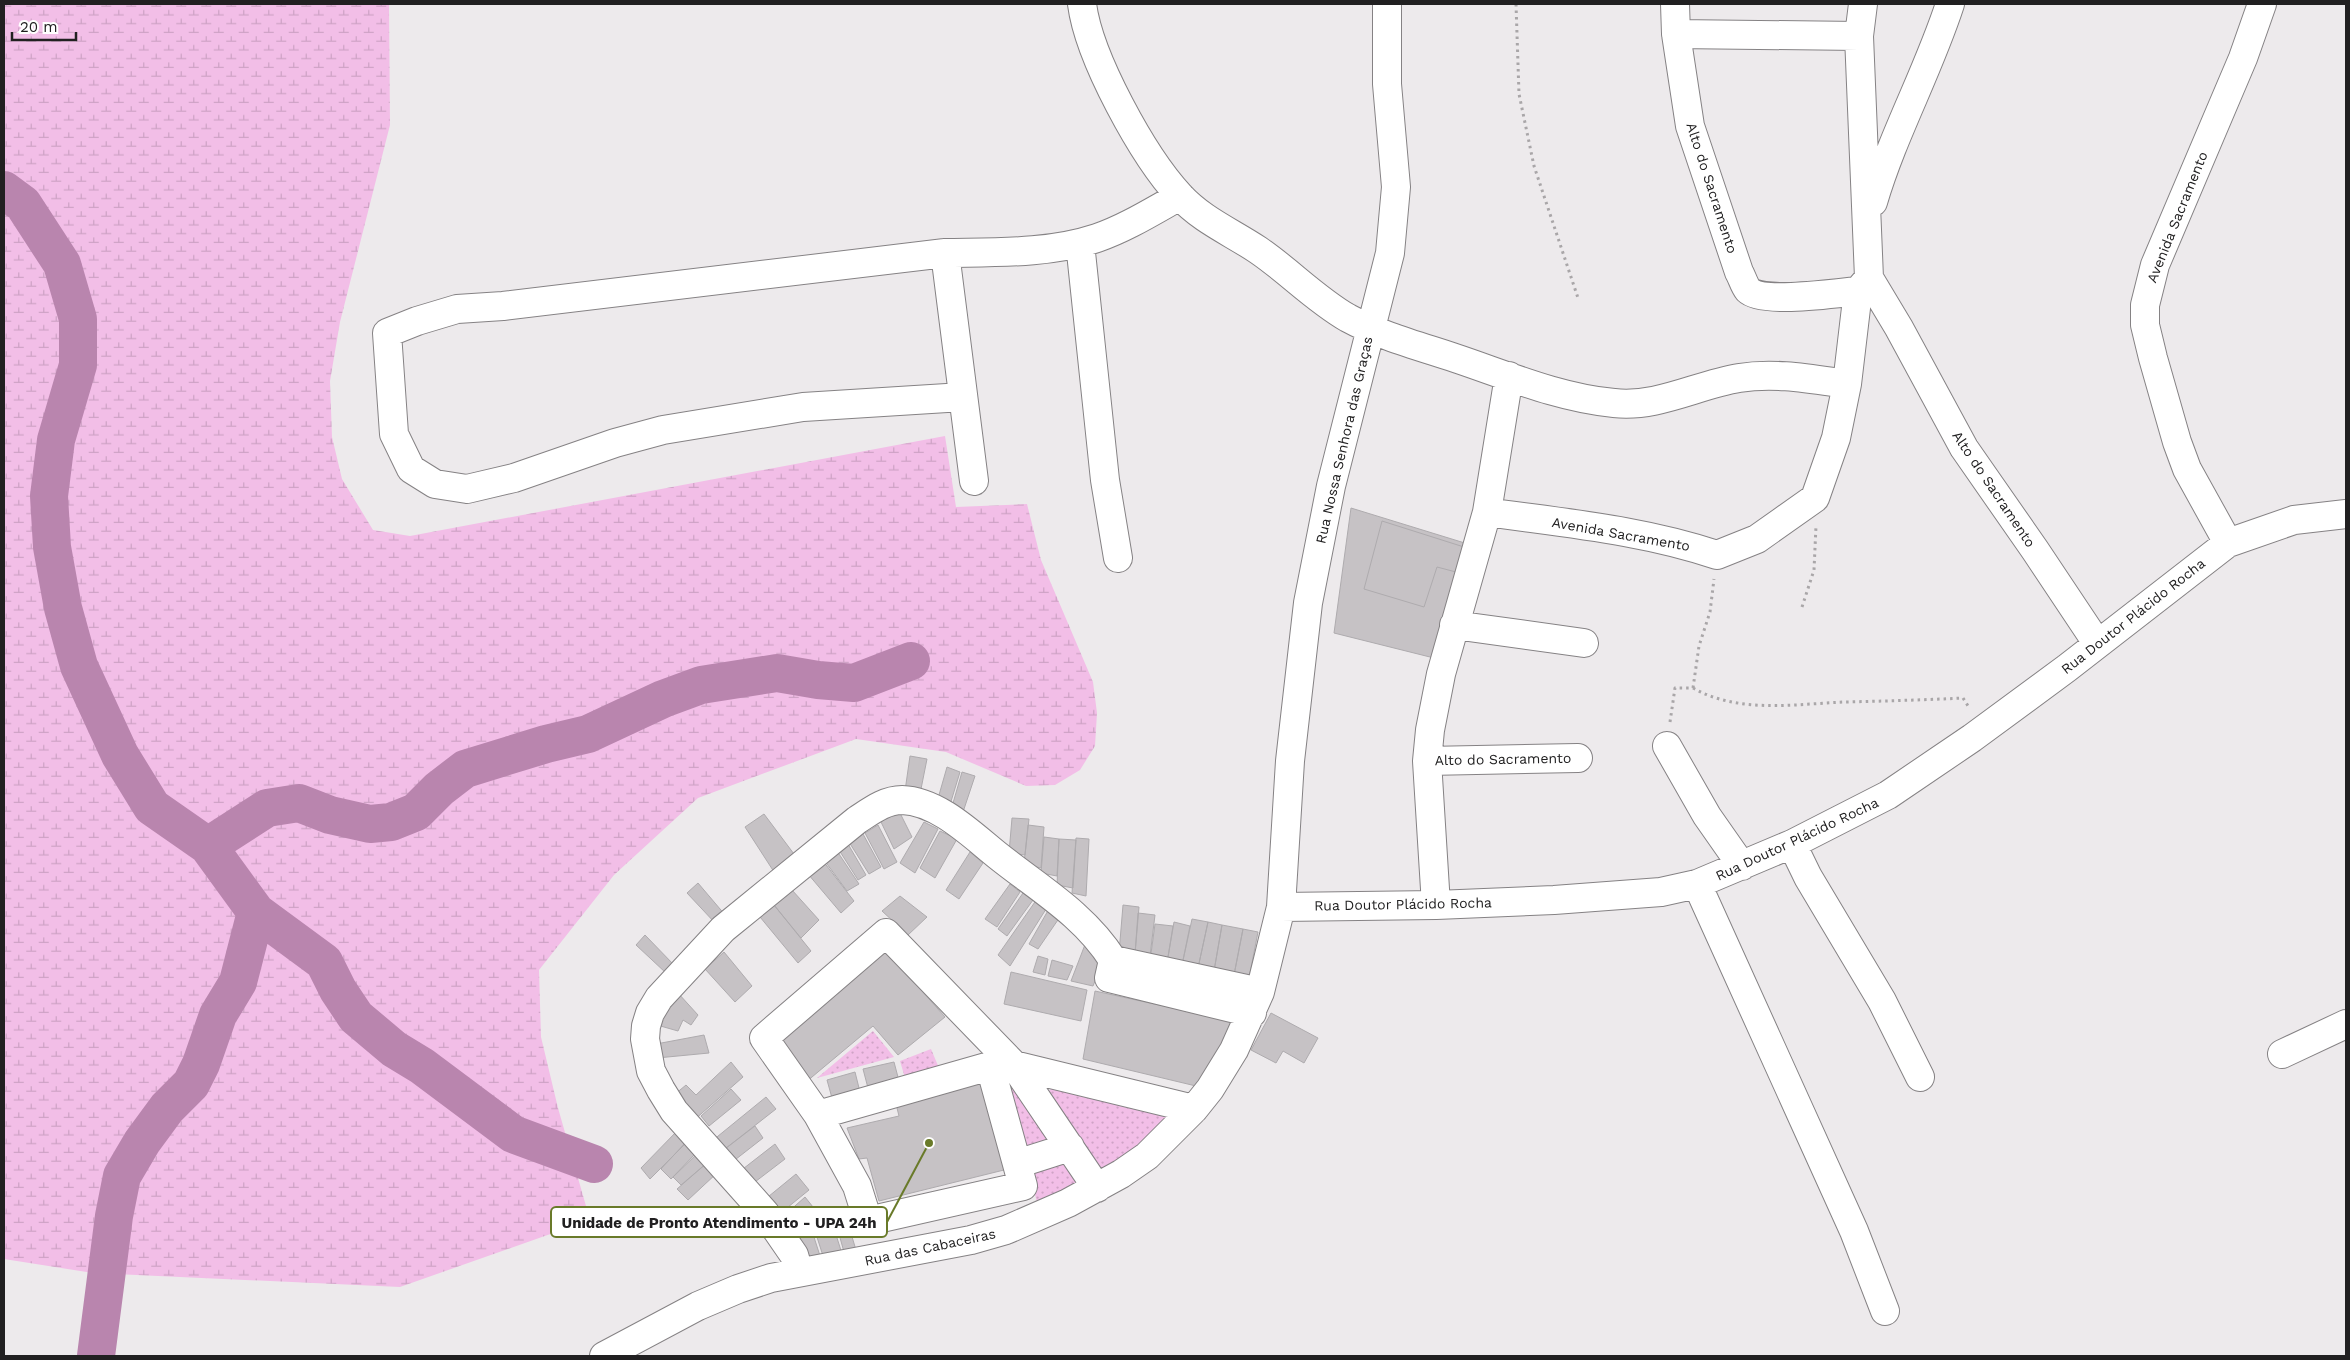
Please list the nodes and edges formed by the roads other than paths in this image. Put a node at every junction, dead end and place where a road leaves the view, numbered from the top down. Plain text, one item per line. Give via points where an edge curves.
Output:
1 (1082, 4) edge
2 (1386, 4) edge
3 (1675, 4) edge
4 (1863, 4) edge
5 (1950, 4) edge
6 (2262, 4) edge
7 (1676, 34) junction
8 (1859, 36) junction
9 (1180, 196) junction
10 (1866, 224) junction
11 (1080, 242) junction
12 (945, 253) junction
13 (1863, 284) junction
14 (1370, 329) junction
15 (1509, 376) junction
16 (1847, 384) junction
17 (963, 397) junction
18 (974, 481) dead end
19 (1487, 512) junction
20 (2346, 514) edge
21 (2228, 543) junction
22 (1118, 558) dead end
23 (1454, 624) junction
24 (1584, 643) dead end
25 (2097, 644) junction
26 (1667, 746) road end
27 (1578, 758) dead end
28 (1427, 761) junction
29 (1792, 844) junction
30 (1742, 866) junction
31 (1697, 884) junction
32 (1436, 905) junction
33 (1281, 907) junction
34 (1256, 1003) junction
35 (2346, 1024) edge
36 (2282, 1054) dead end
37 (1014, 1065) junction
38 (1920, 1077) dead end
39 (1194, 1109) junction
40 (818, 1115) junction
41 (1070, 1147) junction
42 (1017, 1164) junction
43 (1097, 1188) junction
44 (900, 1214) junction
45 (908, 1254) junction
46 (798, 1272) junction
47 (1885, 1311) dead end
48 (604, 1356) edge

1 - 9 street via 1110,86 1154,163
2 - 14 street, Rua Nossa Senhora das Graças via 1386,74 1396,186 1390,252
3 - 7 street, Alto do Sacramento
4 - 8 street
5 - 10 street via 1937,44 1884,165
6 - 21 street, Avenida Sacramento via 2243,58 2155,265 2145,304 2145,325 2152,358 2177,442 2187,469
7 - 8 street
7 - 13 street, Alto do Sacramento via 1690,126 1739,272 1748,289 1757,295 1805,296
8 - 10 street
9 - 11 street via 1118,230
9 - 14 street via 1209,221 1266,255 1328,306
10 - 13 street
11 - 12 street via 1018,252
11 - 22 street via 1105,480
12 - 17 street
12 - 17 street via 457,309 417,321 387,333 394,434 411,469 435,484 467,488 514,478 671,428 803,407
13 - 16 street
13 - 25 street, Alto do Sacramento via 1899,328 1964,448
14 - 15 street
14 - 33 street, Rua Nossa Senhora das Graças via 1331,486 1308,603 1290,761
15 - 16 street via 1550,390 1616,404 1649,402 1715,383 1760,376 1782,375
15 - 19 street, Alto do Sacramento
16 - 19 street, Avenida Sacramento via 1836,438 1815,498 1757,539 1717,555 1682,543
17 - 18 street
19 - 23 street, Alto do Sacramento
20 - 21 street, Rua Doutor Plácido Rocha via 2294,520
21 - 25 street, Rua Doutor Plácido Rocha
23 - 24 street
23 - 28 street, Alto do Sacramento via 1434,703
25 - 29 street, Rua Doutor Plácido Rocha via 1983,730 1888,795
26 - 30 street
27 - 28 street, Alto do Sacramento
28 - 32 street, Alto do Sacramento
29 - 30 street, Rua Doutor Plácido Rocha
29 - 38 street via 1808,877 1882,1001
30 - 31 street, Rua Doutor Plácido Rocha
31 - 32 street, Rua Doutor Plácido Rocha via 1633,895
31 - 47 street via 1854,1230
32 - 33 street, Rua Doutor Plácido Rocha
33 - 34 street, Rua das Cabaceiras
34 - 39 street, Rua das Cabaceiras via 1222,1071
34 - 46 street via 1109,978 1114,960 1093,932 970,832 950,818 914,802 903,800 884,804 857,820 723,929 670,984 650,1013 645,1040 651,1070 674,1112 765,1213 794,1255
35 - 36 street
37 - 39 street
37 - 40 street via 886,933 764,1038
37 - 41 street
39 - 43 street, Rua das Cabaceiras via 1147,1156
40 - 42 street via 990,1066
40 - 44 street via 857,1186 868,1221
41 - 42 street
41 - 43 street
42 - 44 street via 1023,1186
43 - 45 street, Rua das Cabaceiras via 1006,1230
44 - 45 street
45 - 46 street, Rua das Cabaceiras
46 - 48 street, Rua das Cabaceiras via 771,1278 714,1299

